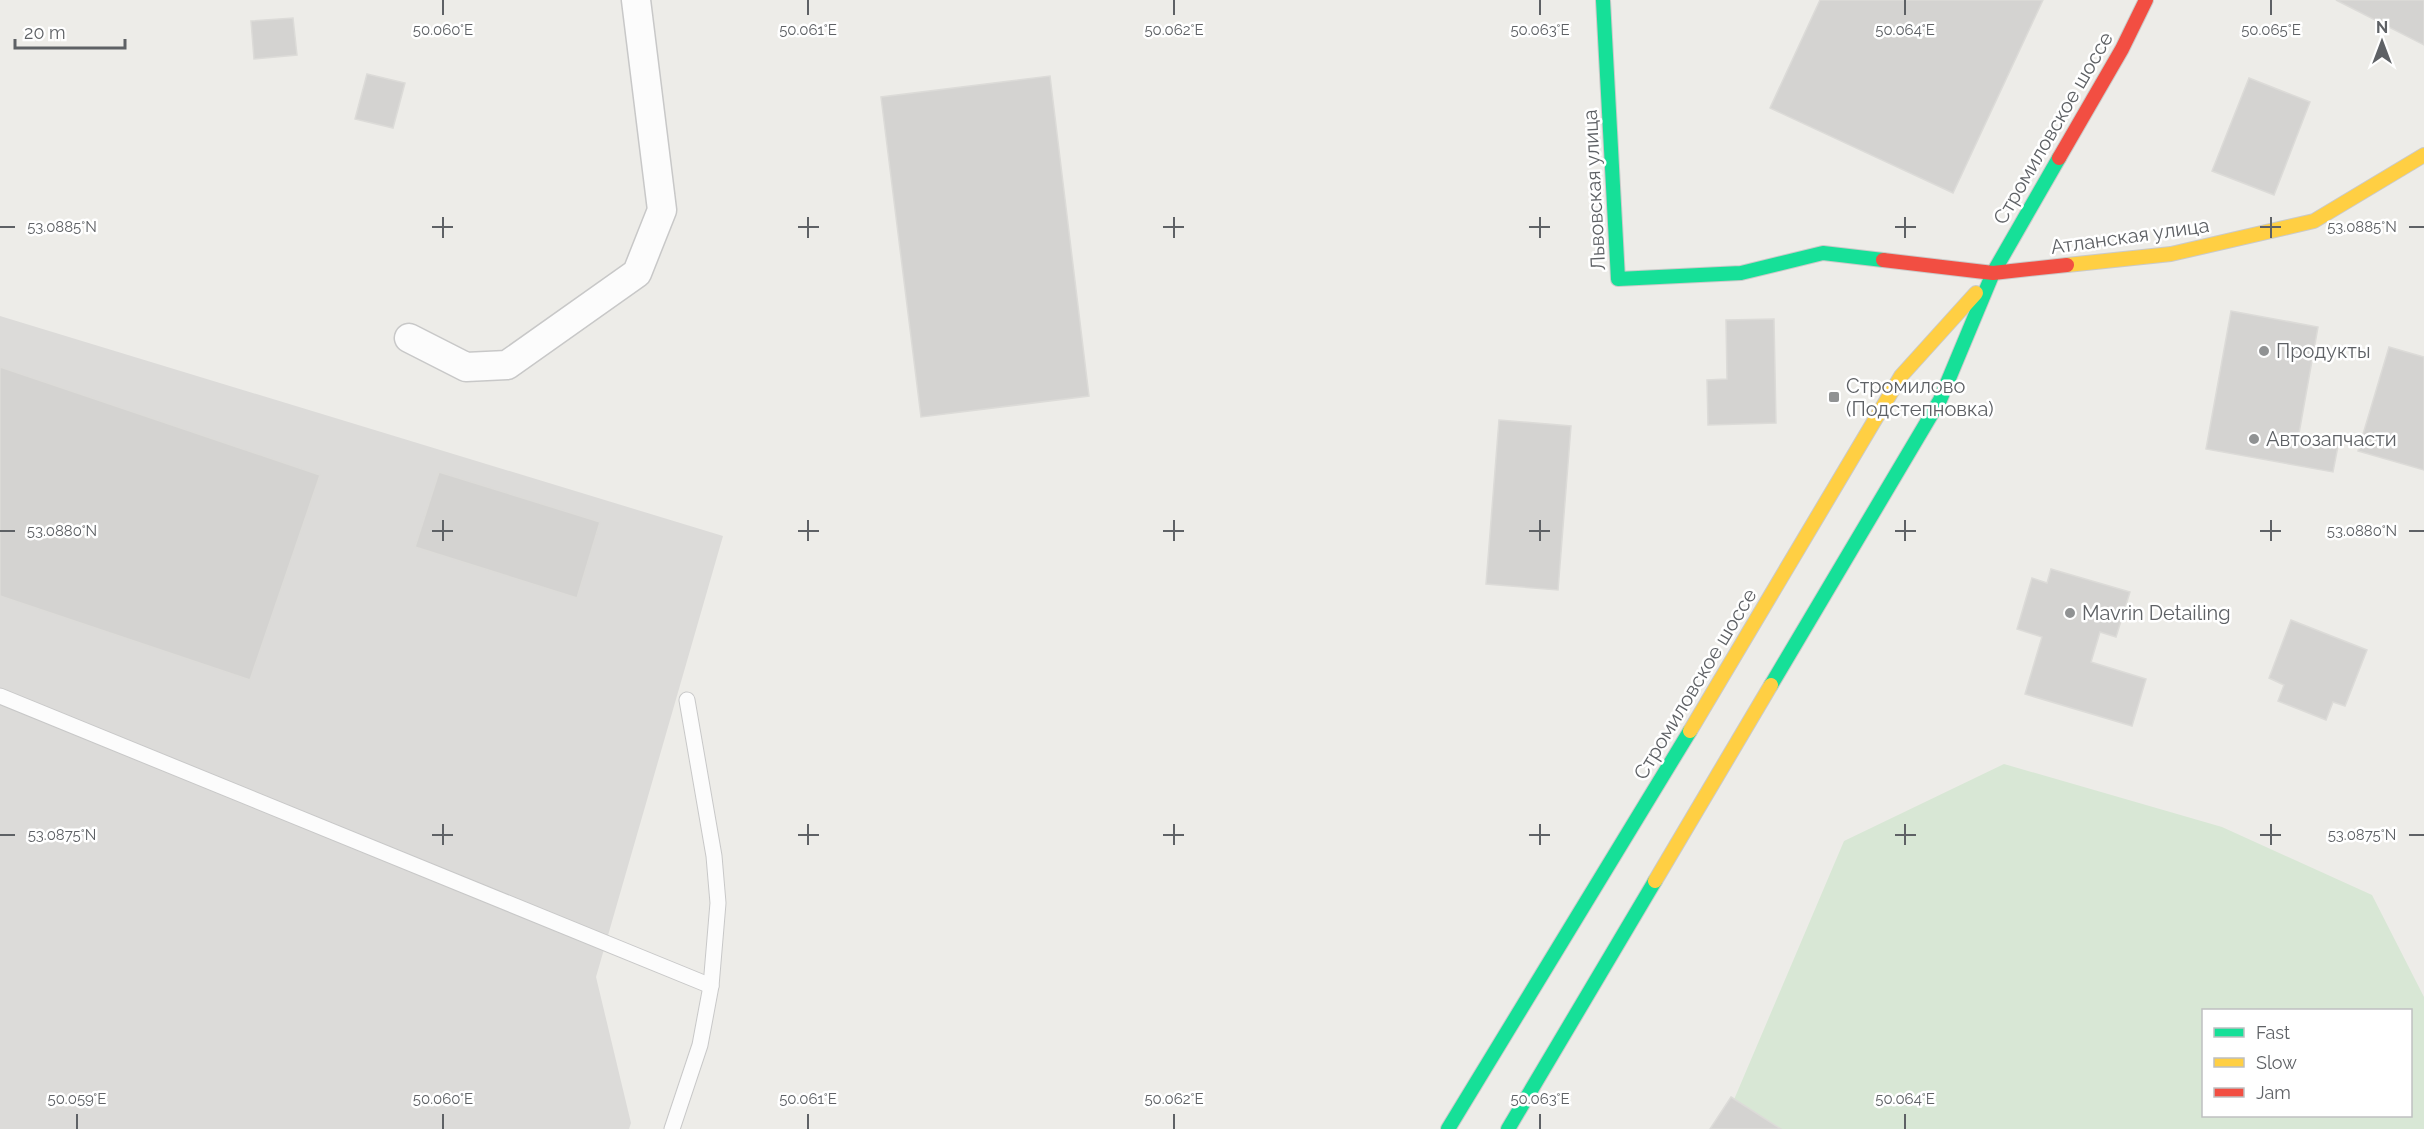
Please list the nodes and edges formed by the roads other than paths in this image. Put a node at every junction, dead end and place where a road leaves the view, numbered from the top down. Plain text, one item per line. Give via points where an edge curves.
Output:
1 (636, 0) edge
2 (1603, 0) edge
3 (2145, 0) edge
4 (2424, 155) edge
5 (1822, 253) joint
6 (1993, 273) junction
7 (409, 338) dead end
8 (0, 696) edge
9 (687, 700) dead end
10 (711, 986) junction
11 (672, 1129) edge
12 (1448, 1129) edge
13 (1508, 1129) edge

1 - 7 street via 662,210 637,273 507,365 466,367
2 - 5 main road, Львовская улица via 1618,279 1741,273
3 - 6 main road, Стромиловское шоссе via 2122,49
4 - 6 main road, Атланская улица via 2314,221 2171,254
5 - 6 main road, Атланская улица
6 - 12 main road, Стромиловское шоссе via 1901,376
6 - 13 main road, Стромиловское шоссе via 1940,400
8 - 10 lane
9 - 10 lane via 714,856 718,903
10 - 11 lane via 700,1045

